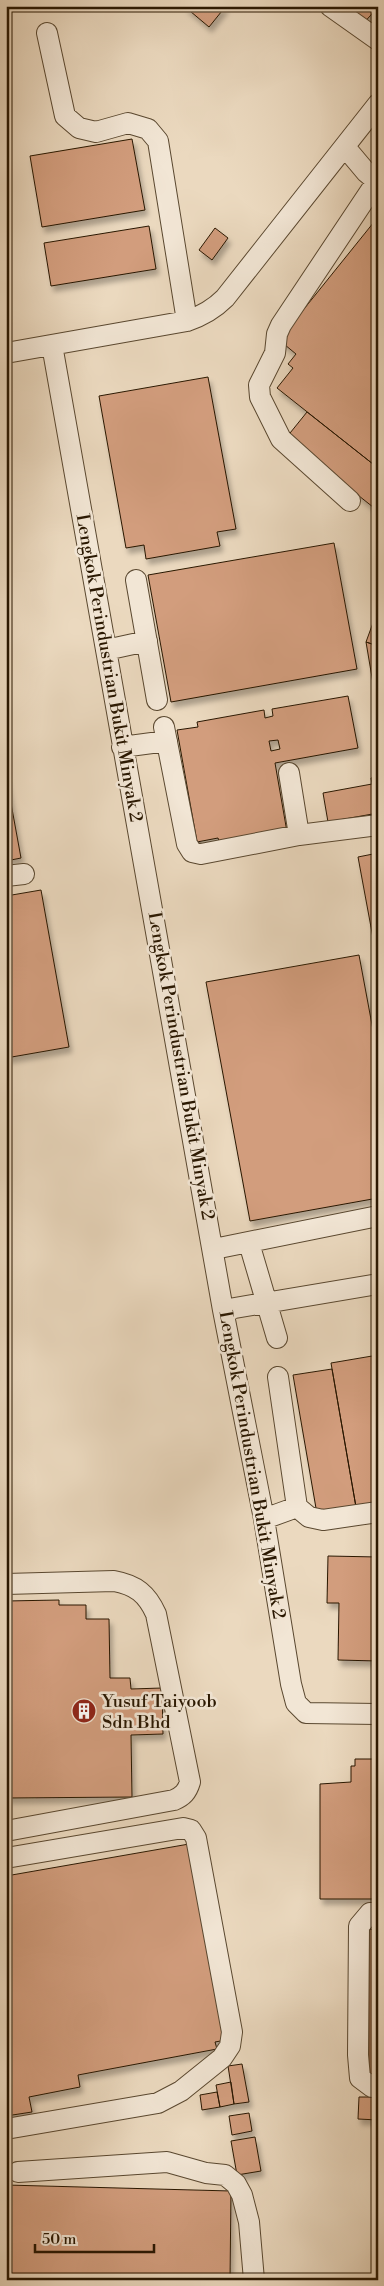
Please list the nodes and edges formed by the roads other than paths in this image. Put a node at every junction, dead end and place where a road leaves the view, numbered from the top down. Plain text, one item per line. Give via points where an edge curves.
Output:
1 (330, 6) edge
2 (375, 31) edge
3 (47, 33) dead end
4 (378, 104) edge
5 (344, 147) junction
6 (377, 181) edge
7 (186, 321) junction
8 (52, 345) junction
9 (6, 353) edge
10 (350, 501) dead end
11 (136, 580) dead end
12 (146, 642) junction
13 (106, 650) junction
14 (157, 700) dead end
15 (122, 747) junction
16 (289, 773) dead end
17 (378, 825) edge
18 (299, 835) junction
19 (378, 1216) edge
20 (249, 1243) junction
21 (214, 1249) junction
22 (378, 1284) edge
23 (266, 1302) junction
24 (223, 1310) junction
25 (277, 1338) dead end
26 (278, 1377) dead end
27 (297, 1507) junction
28 (378, 1512) edge
29 (264, 1519) junction
30 (6, 1584) edge
31 (378, 1714) edge
32 (6, 1831) edge
33 (6, 1858) edge
34 (378, 1913) edge
35 (378, 2087) edge
36 (6, 2129) edge
37 (18, 2172) dead end
38 (254, 2280) edge

1 - 2 street
3 - 7 street via 65,116 79,128 96,132 128,123 148,129 158,141
4 - 5 street
5 - 6 street
5 - 7 street via 225,298 214,309
6 - 10 street via 281,325 275,353 260,385 260,397 281,439
7 - 8 street
8 - 9 street
8 - 13 street, Lengkok Perindustrian Bukit Minyak 2
11 - 12 street
12 - 13 street
12 - 14 street
13 - 15 street, Lengkok Perindustrian Bukit Minyak 2
15 - 18 street via 165,734 187,844 192,852 201,854
15 - 21 street, Lengkok Perindustrian Bukit Minyak 2
16 - 18 street
17 - 18 street
19 - 20 street
20 - 21 street
20 - 23 street
21 - 24 street, Lengkok Perindustrian Bukit Minyak 2
22 - 23 street
23 - 24 street
23 - 25 street
24 - 29 street, Lengkok Perindustrian Bukit Minyak 2
26 - 27 street
27 - 28 street via 309,1517 323,1520
27 - 29 street
29 - 31 street, Lengkok Perindustrian Bukit Minyak 2 via 296,1703 306,1713
30 - 32 street via 114,1581 128,1584 145,1596 156,1614 190,1782 187,1790 174,1800
33 - 36 street via 182,1828 191,1830 196,1838 232,2032 230,2046 222,2058 182,2091 158,2103
34 - 35 street via 370,1913 359,1926 358,2055 360,2078 372,2087
37 - 38 street via 167,2162 225,2175 236,2184 242,2195 249,2222

